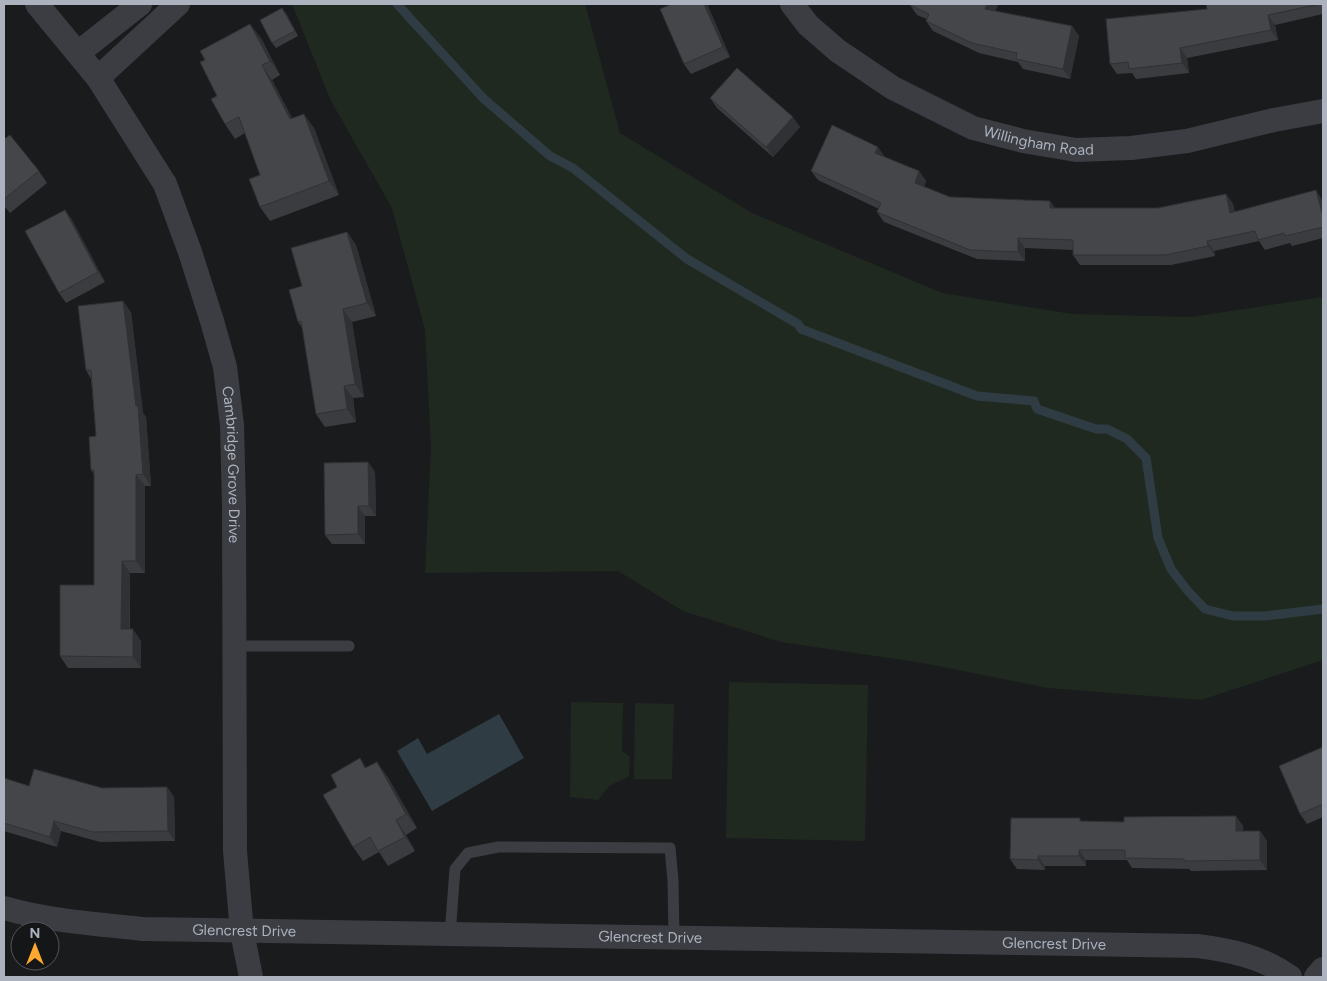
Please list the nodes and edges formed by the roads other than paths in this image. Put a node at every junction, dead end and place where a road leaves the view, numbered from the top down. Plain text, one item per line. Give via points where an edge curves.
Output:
1 (37, 4) edge
2 (140, 4) edge
3 (178, 4) edge
4 (792, 4) edge
5 (78, 53) junction
6 (98, 78) junction
7 (1323, 111) edge
8 (235, 646) junction
9 (349, 646) dead end
10 (4, 908) edge
11 (242, 932) junction
12 (450, 935) junction
13 (674, 938) junction
14 (1323, 969) edge
15 (251, 977) edge
16 (1290, 977) edge
17 (1316, 977) edge

1 - 5 street, Cambridge Grove Drive
2 - 5 street
3 - 6 street
4 - 7 street, Willingham Road via 808,25 838,52 893,88 973,128 1023,141 1076,150 1131,148 1187,141
5 - 6 street, Cambridge Grove Drive
6 - 8 street, Cambridge Grove Drive via 164,184 190,252 225,367 232,425
8 - 9 lane
8 - 11 street, Cambridge Grove Drive via 235,851
10 - 11 street, Glencrest Drive via 76,923
11 - 12 street, Glencrest Drive
11 - 15 street, Cambridge Grove Drive
12 - 13 street, Glencrest Drive
12 - 13 lane via 455,869 468,853 498,847 670,848
13 - 16 street, Glencrest Drive via 1197,946 1250,956
14 - 17 street

